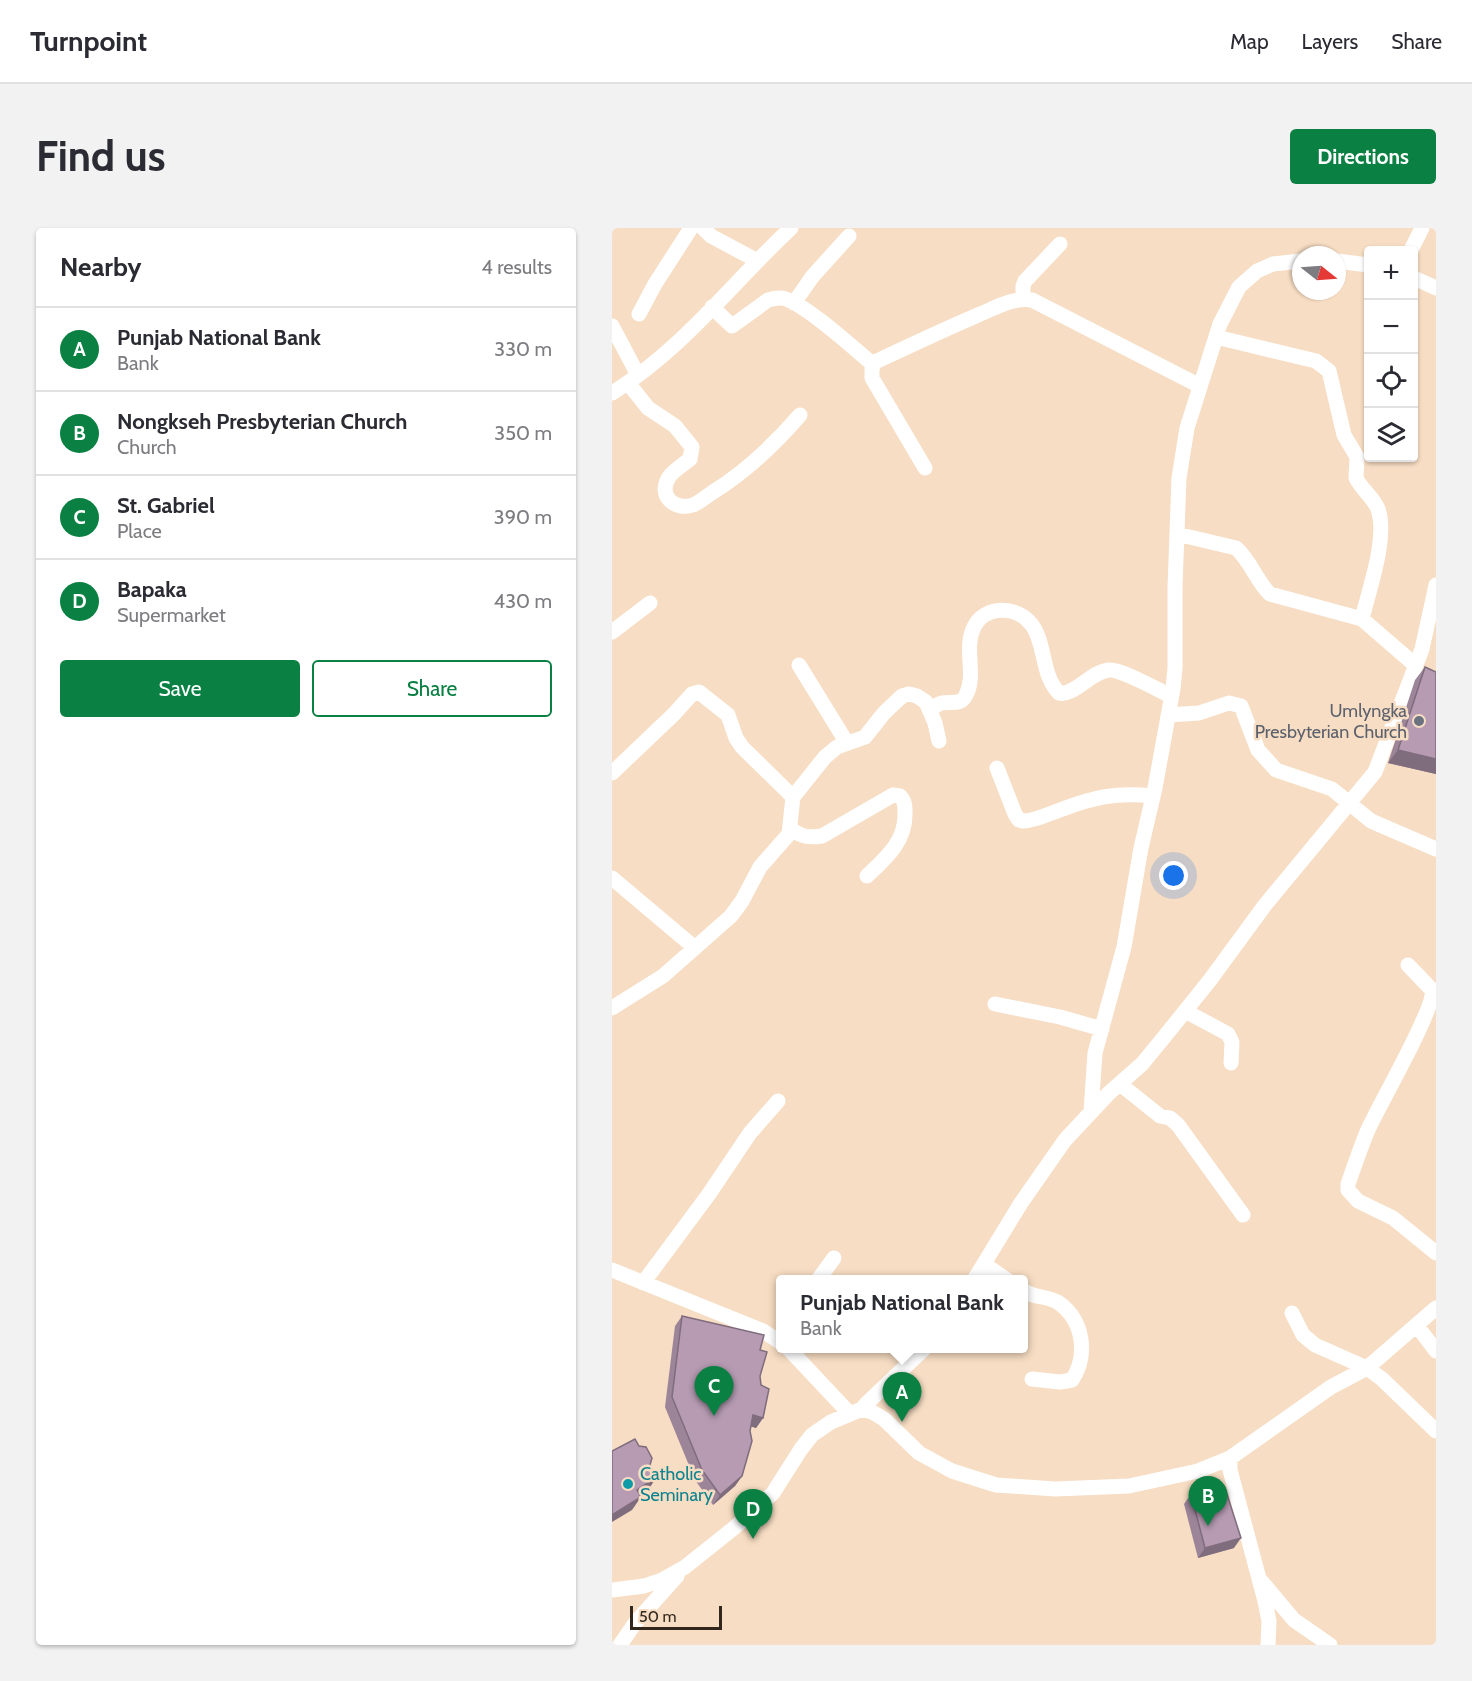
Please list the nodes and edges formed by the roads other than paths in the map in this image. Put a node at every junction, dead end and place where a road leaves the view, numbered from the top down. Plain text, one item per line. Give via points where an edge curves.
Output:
1 (691, 228) edge
2 (703, 228) edge
3 (791, 228) edge
4 (1422, 228) edge
5 (849, 236) dead end
6 (1060, 244) dead end
7 (1413, 246) edge
8 (756, 260) junction
9 (1292, 262) edge
10 (1346, 262) edge
11 (1364, 264) edge
12 (1418, 280) edge
13 (1436, 288) edge
14 (1023, 299) junction
15 (794, 303) junction
16 (712, 307) junction
17 (639, 314) dead end
18 (612, 326) edge
19 (1216, 337) junction
20 (875, 362) junction
21 (633, 379) junction
22 (1200, 386) junction
23 (612, 393) edge
24 (800, 415) dead end
25 (925, 468) dead end
26 (1177, 534) junction
27 (1436, 585) edge
28 (650, 603) dead end
29 (1362, 619) junction
30 (612, 632) edge
31 (1429, 650) edge
32 (799, 665) dead end
33 (1413, 666) junction
34 (1428, 677) edge
35 (1171, 696) junction
36 (930, 710) junction
37 (1168, 715) junction
38 (939, 741) dead end
39 (847, 743) junction
40 (997, 768) dead end
41 (612, 773) edge
42 (1152, 796) junction
43 (793, 797) junction
44 (1348, 804) junction
45 (791, 829) junction
46 (1436, 849) edge
47 (867, 876) dead end
48 (612, 878) edge
49 (695, 948) junction
50 (1408, 965) dead end
51 (995, 1004) dead end
52 (612, 1008) edge
53 (1185, 1011) junction
54 (1102, 1029) junction
55 (1231, 1063) dead end
56 (1120, 1084) junction
57 (778, 1101) dead end
58 (1091, 1111) junction
59 (1243, 1215) dead end
60 (1436, 1254) edge
61 (834, 1258) dead end
62 (984, 1264) junction
63 (612, 1270) edge
64 (822, 1275) edge
65 (977, 1275) edge
66 (1000, 1275) edge
67 (643, 1283) junction
68 (1028, 1293) edge
69 (1436, 1308) edge
70 (1292, 1313) dead end
71 (1417, 1326) junction
72 (776, 1336) edge
73 (1436, 1351) edge
74 (793, 1353) edge
75 (921, 1353) edge
76 (1367, 1368) junction
77 (1032, 1379) dead end
78 (856, 1412) junction
79 (1436, 1431) edge
80 (1230, 1458) junction
81 (1252, 1557) junction
82 (685, 1567) junction
83 (612, 1590) edge
84 (620, 1645) edge
85 (1268, 1645) edge
86 (1330, 1645) edge

1 - 17 street
2 - 8 street
3 - 8 street
4 - 7 street
5 - 15 street via 812,276
6 - 14 street via 1025,281
8 - 16 street
9 - 19 street via 1257,271 1239,287
10 - 11 street
12 - 13 street
14 - 20 street
14 - 22 street via 1038,303
15 - 16 street via 774,298 732,326
15 - 20 street
16 - 21 street via 671,349
18 - 21 street
19 - 22 street
19 - 29 street via 1316,361 1329,371 1344,435 1357,458 1356,478 1373,499 1380,522
20 - 25 street via 872,378
21 - 23 street
21 - 24 street via 648,408 675,426 692,447 690,459 670,475 665,490 670,502 681,507 694,505 733,480
22 - 26 street via 1180,460
26 - 29 street via 1236,548 1270,594
26 - 35 street
27 - 31 street
28 - 30 street
29 - 33 street
31 - 33 street
32 - 39 street
33 - 34 street
33 - 44 street via 1380,762
35 - 36 street via 1111,670 1059,693 1032,624 1009,610 997,610 982,617 970,637 971,677 966,696 954,704 941,703
35 - 37 street
36 - 38 street
36 - 39 street via 917,696 902,696 865,737
37 - 42 street
37 - 44 street via 1199,713 1229,703 1241,706 1258,750 1269,764 1285,774 1332,789
39 - 43 street via 825,757
40 - 42 street via 1015,814 1023,821 1113,794
41 - 43 street via 692,694 699,693 728,715 741,747
42 - 54 street via 1124,947
43 - 45 street
44 - 46 street via 1371,821
44 - 53 street via 1264,905
45 - 47 street via 809,838 822,836 893,795 900,796 906,818 899,841
45 - 49 street via 760,867 737,908
48 - 49 street
49 - 52 street via 663,976
50 - 60 street via 1432,990 1433,997 1367,1131 1348,1190 1358,1201 1407,1228
51 - 54 street
53 - 55 street via 1228,1034 1232,1042
53 - 56 street via 1142,1064
54 - 58 street via 1095,1053
56 - 58 street
56 - 59 street via 1160,1116 1178,1125
57 - 67 street via 750,1133
58 - 62 street via 1050,1159
61 - 64 street
62 - 65 street
62 - 66 street
63 - 67 street
67 - 72 street
68 - 77 street via 1060,1304 1078,1327 1082,1341 1082,1357 1072,1380
69 - 71 street
70 - 76 street via 1315,1346
71 - 73 street
71 - 76 street
74 - 78 street
75 - 78 street
76 - 79 street
76 - 80 street via 1331,1387
78 - 80 street via 872,1412 884,1419 919,1453 952,1471 996,1485 1056,1489 1129,1486 1198,1471
78 - 82 street via 812,1435 773,1493
80 - 81 street
81 - 85 street via 1269,1621
81 - 86 street via 1260,1581 1294,1620
82 - 83 street via 644,1586
82 - 84 street

